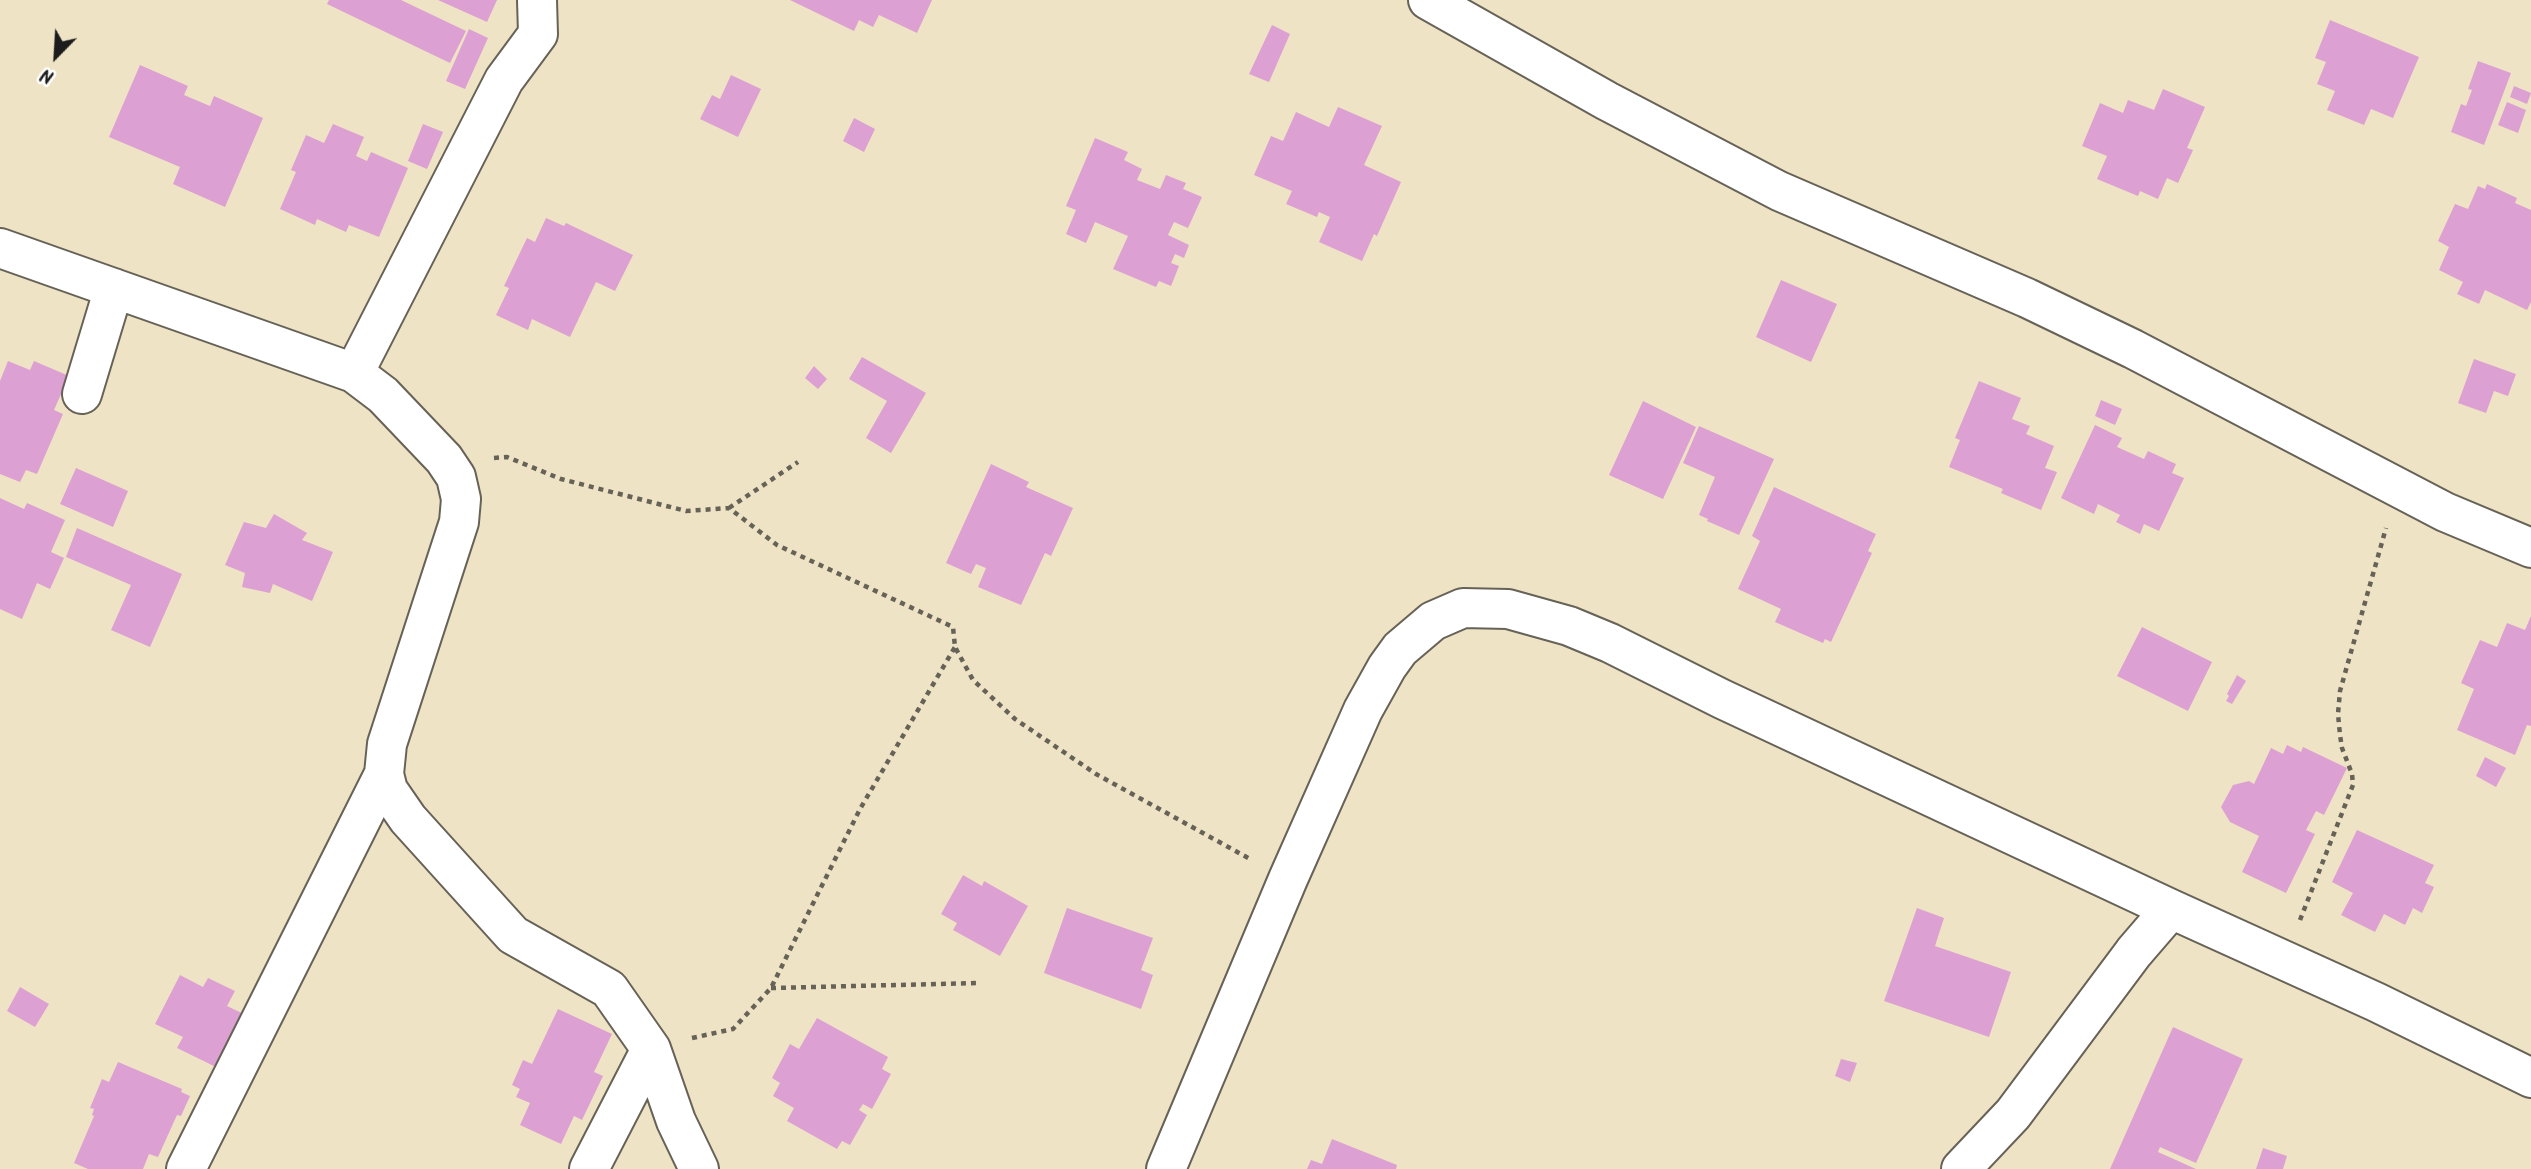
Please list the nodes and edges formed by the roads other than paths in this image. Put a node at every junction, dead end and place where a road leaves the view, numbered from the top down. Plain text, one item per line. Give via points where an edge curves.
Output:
1 (537, 0) edge
2 (1428, 0) edge
3 (0, 248) edge
4 (114, 288) junction
5 (354, 373) junction
6 (82, 394) dead end
7 (2531, 548) edge
8 (384, 774) junction
9 (2171, 909) junction
10 (651, 1048) junction
11 (2531, 1078) edge
12 (186, 1169) edge
13 (589, 1169) edge
14 (699, 1169) edge
15 (1166, 1169) edge
16 (1961, 1169) edge

1 - 5 street via 538,34 503,80
2 - 7 street via 1779,191 2133,349 2397,488
3 - 4 street
4 - 5 street
4 - 6 street
5 - 8 street via 383,395 444,459 460,489 459,522 387,744
8 - 10 street via 388,790 408,819 513,935 609,989
8 - 12 street
9 - 11 street
9 - 15 street via 1610,643 1508,609 1463,608 1420,630 1400,649 1363,710
9 - 16 street via 2013,1114
10 - 13 street
10 - 14 street via 676,1121

